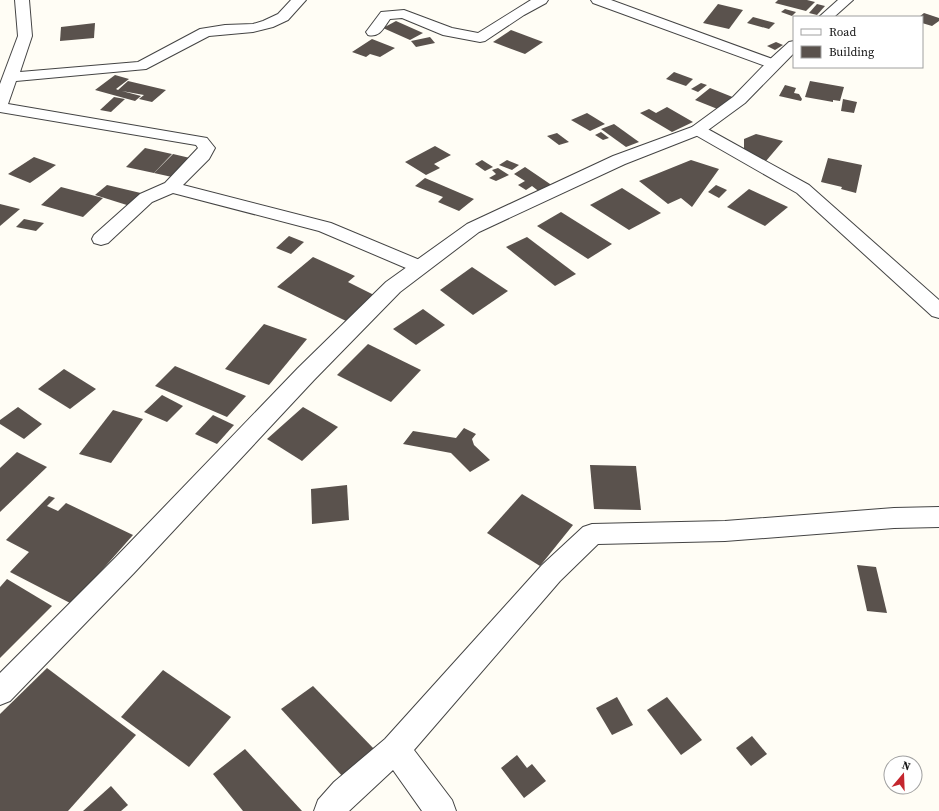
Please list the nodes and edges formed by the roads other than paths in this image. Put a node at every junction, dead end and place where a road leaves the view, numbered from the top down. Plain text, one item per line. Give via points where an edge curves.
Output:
1 (23, 0) edge
2 (299, 0) edge
3 (541, 0) edge
4 (598, 0) edge
5 (846, 0) edge
6 (827, 16) edge
7 (373, 32) dead end
8 (793, 47) edge
9 (773, 64) junction
10 (10, 77) junction
11 (0, 106) edge
12 (698, 130) junction
13 (171, 187) junction
14 (101, 239) dead end
15 (420, 268) junction
16 (939, 310) edge
17 (939, 517) edge
18 (0, 692) edge
19 (395, 749) junction
20 (329, 811) edge
21 (441, 811) edge

1 - 10 street via 25,36
2 - 10 street via 283,17 268,24 253,28 205,32 141,66
3 - 7 street via 480,38 448,32 404,14 386,15
4 - 9 street
5 - 6 street
8 - 9 street
9 - 12 street via 739,100
10 - 11 street
11 - 13 street via 201,141 207,148 203,155
12 - 15 street via 619,160 473,228
12 - 16 street via 803,189
13 - 14 street via 146,198
13 - 15 street via 325,227
15 - 18 street via 392,288 306,374 125,565
17 - 19 street via 725,531 592,534 551,573
19 - 20 street
19 - 21 street

